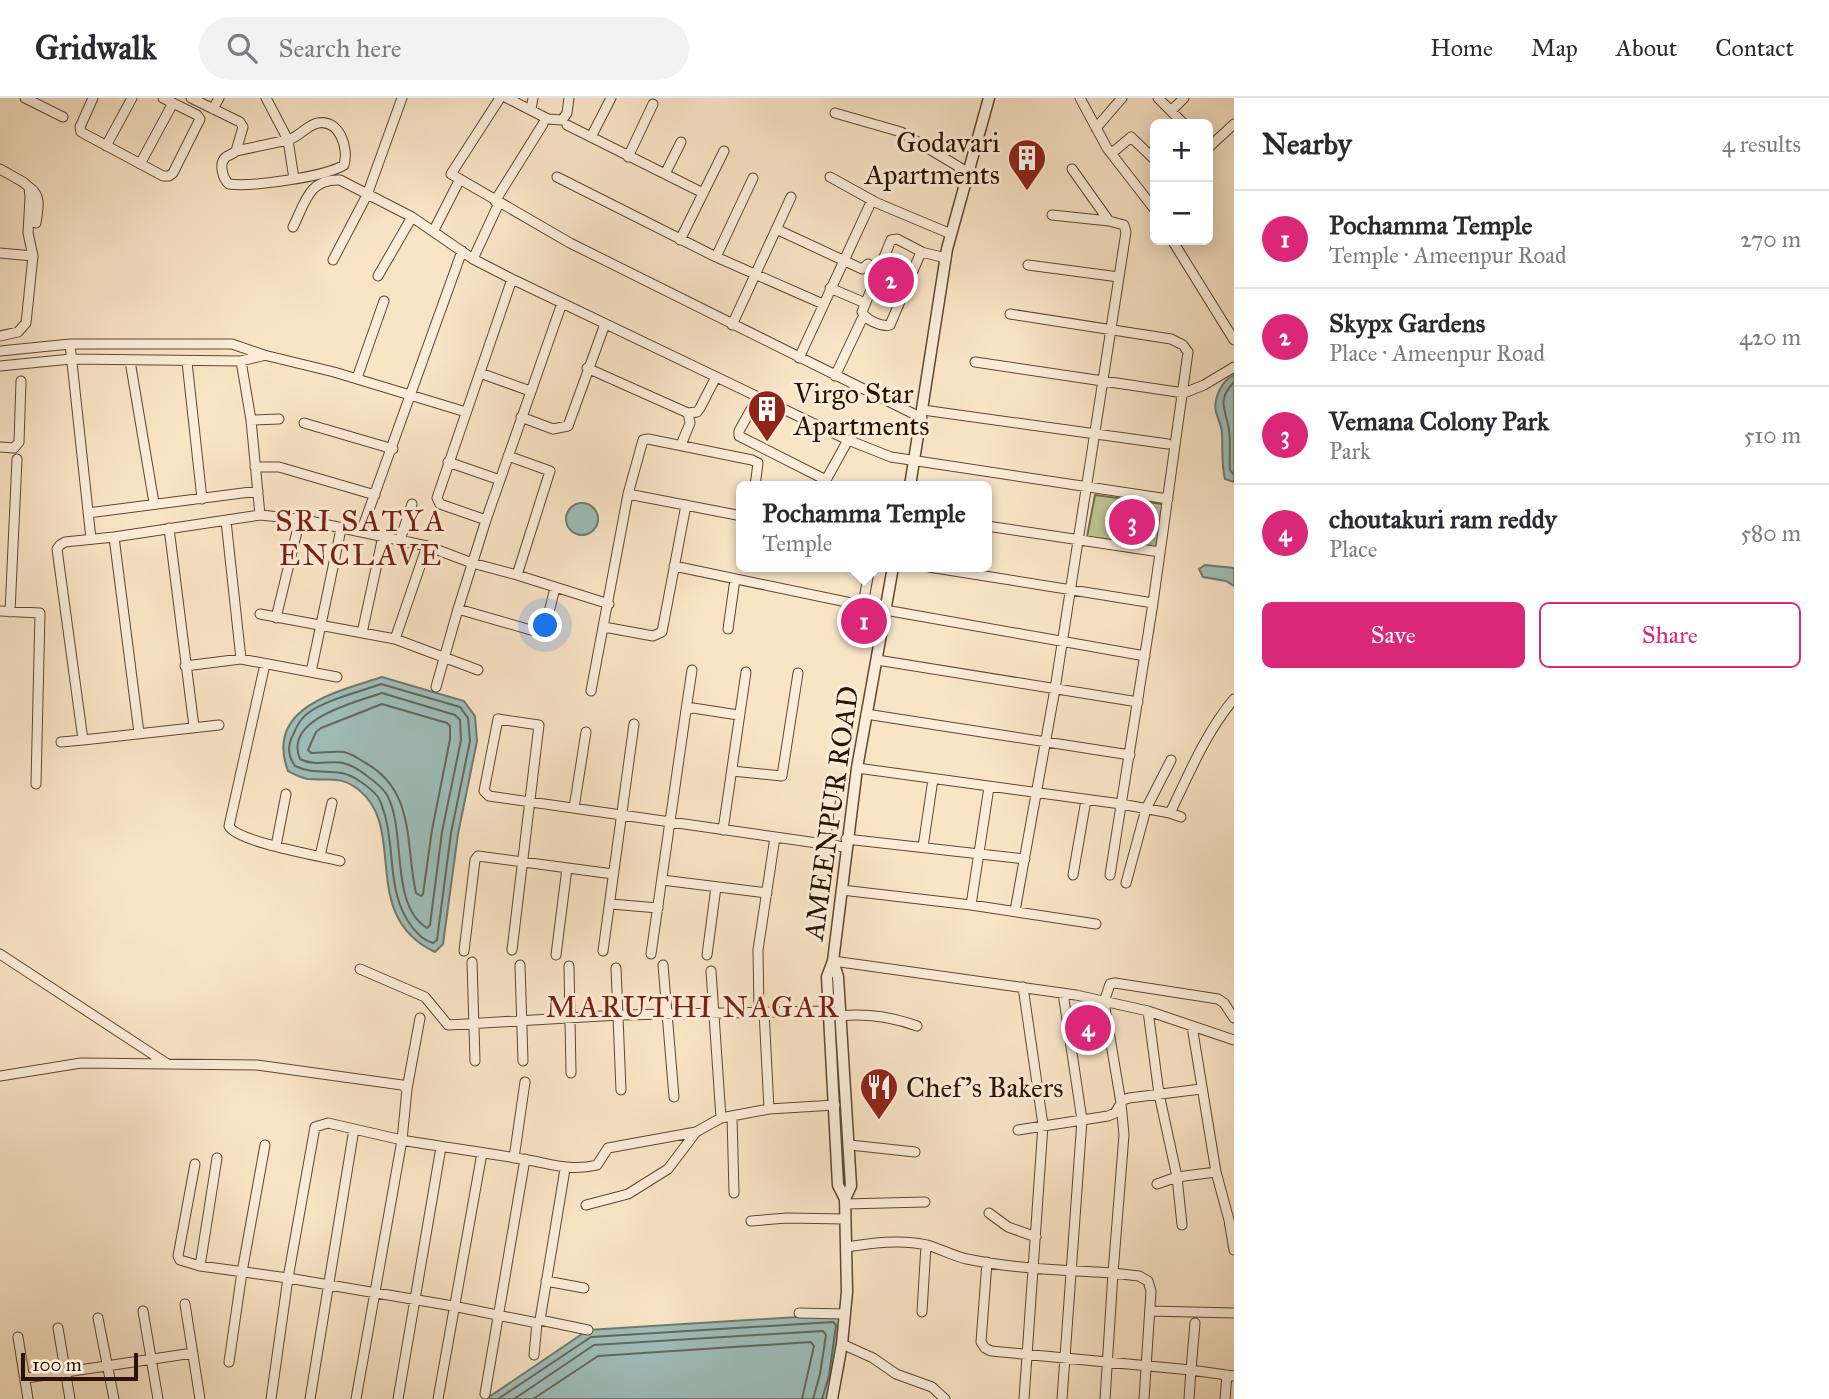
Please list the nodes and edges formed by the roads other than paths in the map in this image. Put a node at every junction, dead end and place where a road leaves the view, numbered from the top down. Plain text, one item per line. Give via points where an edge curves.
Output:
1 (25, 98) edge
2 (93, 98) edge
3 (132, 98) edge
4 (163, 98) edge
5 (191, 98) edge
6 (219, 98) edge
7 (266, 98) edge
8 (402, 98) edge
9 (500, 98) edge
10 (507, 98) edge
11 (533, 98) edge
12 (569, 98) edge
13 (611, 98) edge
14 (989, 98) edge
15 (1080, 98) edge
16 (1122, 98) edge
17 (1158, 98) edge
18 (1184, 98) edge
19 (37, 101) edge
20 (173, 103) junction
21 (653, 104) dead end
22 (213, 109) junction
23 (531, 109) junction
24 (1171, 111) junction
25 (835, 113) dead end
26 (63, 117) dead end
27 (1179, 119) edge
28 (543, 124) dead end
29 (1234, 124) edge
30 (567, 125) dead end
31 (280, 127) junction
32 (1096, 128) junction
33 (591, 137) junction
34 (288, 140) junction
35 (681, 142) dead end
36 (1213, 143) edge
37 (271, 144) junction
38 (106, 146) junction
39 (236, 151) junction
40 (724, 151) dead end
41 (1112, 153) junction
42 (1150, 155) edge
43 (628, 157) junction
44 (140, 164) junction
45 (0, 169) edge
46 (1072, 169) dead end
47 (969, 173) junction
48 (665, 174) junction
49 (455, 176) junction
50 (557, 177) dead end
51 (830, 177) dead end
52 (753, 178) dead end
53 (294, 179) junction
54 (314, 181) junction
55 (29, 187) junction
56 (703, 193) junction
57 (367, 194) junction
58 (791, 197) dead end
59 (1150, 199) edge
60 (872, 200) junction
61 (497, 202) junction
62 (1052, 215) dead end
63 (412, 217) junction
64 (1109, 221) junction
65 (36, 223) dead end
66 (293, 227) dead end
67 (776, 229) junction
68 (434, 230) junction
69 (951, 234) junction
70 (680, 240) junction
71 (1175, 245) edge
72 (462, 251) junction
73 (922, 252) junction
74 (0, 253) edge
75 (33, 256) junction
76 (716, 257) junction
77 (473, 258) junction
78 (946, 258) junction
79 (332, 260) dead end
80 (844, 260) junction
81 (868, 264) dead end
82 (1028, 265) dead end
83 (755, 274) junction
84 (378, 276) dead end
85 (1119, 276) junction
86 (512, 279) junction
87 (830, 288) junction
88 (384, 301) dead end
89 (562, 303) junction
90 (865, 303) junction
91 (823, 304) junction
92 (1010, 314) dead end
93 (862, 319) dead end
94 (606, 324) junction
95 (732, 325) junction
96 (1110, 331) junction
97 (0, 336) edge
98 (1234, 340) edge
99 (70, 344) junction
100 (0, 351) edge
101 (264, 355) junction
102 (799, 358) junction
103 (71, 359) junction
104 (130, 361) junction
105 (241, 361) junction
106 (187, 362) junction
107 (975, 362) dead end
108 (0, 366) edge
109 (1234, 367) edge
110 (587, 368) junction
111 (480, 373) junction
112 (835, 376) junction
113 (716, 377) junction
114 (357, 378) junction
115 (21, 381) dead end
116 (1104, 382) junction
117 (530, 391) junction
118 (1184, 393) junction
119 (412, 395) junction
120 (758, 397) junction
121 (466, 412) junction
122 (688, 413) junction
123 (922, 414) junction
124 (521, 418) junction
125 (251, 419) junction
126 (279, 419) dead end
127 (304, 423) dead end
128 (1096, 434) junction
129 (848, 440) junction
130 (1168, 444) dead end
131 (681, 446) junction
132 (0, 447) edge
133 (393, 449) junction
134 (508, 456) junction
135 (17, 459) dead end
136 (448, 462) junction
137 (915, 462) junction
138 (256, 467) junction
139 (500, 480) junction
140 (756, 481) edge
141 (822, 481) edge
142 (827, 481) edge
143 (911, 481) edge
144 (1087, 487) junction
145 (258, 491) junction
146 (628, 494) junction
147 (375, 495) junction
148 (202, 499) junction
149 (1168, 499) junction
150 (154, 503) junction
151 (412, 504) dead end
152 (686, 505) junction
153 (88, 513) junction
154 (260, 515) junction
155 (736, 515) edge
156 (300, 519) junction
157 (486, 520) junction
158 (226, 521) junction
159 (992, 527) edge
160 (169, 528) junction
161 (341, 529) junction
162 (361, 532) junction
163 (383, 536) junction
164 (114, 537) junction
165 (91, 539) junction
166 (400, 540) junction
167 (1078, 540) junction
168 (427, 547) junction
169 (1160, 552) junction
170 (472, 563) junction
171 (674, 566) junction
172 (869, 572) edge
173 (892, 572) edge
174 (960, 572) edge
175 (517, 575) junction
176 (736, 579) junction
177 (555, 589) junction
178 (1070, 590) junction
179 (1153, 603) junction
180 (609, 604) junction
181 (863, 604) junction
182 (458, 608) junction
183 (885, 610) junction
184 (5, 612) edge
185 (260, 614) dead end
186 (275, 618) junction
187 (322, 627) junction
188 (604, 627) junction
189 (729, 629) dead end
190 (362, 633) junction
191 (395, 639) junction
192 (1062, 642) junction
193 (1145, 656) junction
194 (445, 658) junction
195 (241, 659) junction
196 (877, 660) junction
197 (265, 664) junction
198 (185, 666) junction
199 (478, 670) dead end
200 (692, 670) dead end
201 (311, 672) junction
202 (746, 672) dead end
203 (799, 673) dead end
204 (337, 677) dead end
205 (436, 687) dead end
206 (1055, 689) junction
207 (591, 691) dead end
208 (1234, 699) edge
209 (1138, 702) junction
210 (686, 710) junction
211 (866, 714) junction
212 (738, 715) junction
213 (634, 724) dead end
214 (219, 725) dead end
215 (194, 727) junction
216 (586, 732) dead end
217 (139, 733) junction
218 (83, 740) junction
219 (61, 742) dead end
220 (1045, 742) junction
221 (1130, 755) junction
222 (1171, 760) dead end
223 (857, 768) junction
224 (732, 771) junction
225 (933, 779) junction
226 (36, 784) dead end
227 (989, 787) junction
228 (832, 788) dead end
229 (286, 794) dead end
230 (1037, 794) junction
231 (1086, 800) junction
232 (530, 802) junction
233 (332, 803) dead end
234 (1121, 804) junction
235 (574, 808) junction
236 (1146, 809) junction
237 (1170, 813) junction
238 (621, 815) junction
239 (1181, 817) dead end
240 (671, 822) junction
241 (723, 830) junction
242 (775, 837) junction
243 (846, 843) junction
244 (825, 844) junction
245 (276, 846) junction
246 (923, 847) junction
247 (979, 854) junction
248 (320, 856) junction
249 (1025, 859) junction
250 (340, 861) dead end
251 (523, 861) junction
252 (567, 867) junction
253 (613, 874) junction
254 (1073, 875) dead end
255 (1110, 875) dead end
256 (662, 880) junction
257 (1126, 883) dead end
258 (716, 887) junction
259 (842, 890) junction
260 (767, 893) junction
261 (611, 904) junction
262 (971, 905) junction
263 (658, 908) junction
264 (1015, 911) junction
265 (1096, 925) dead end
266 (512, 950) dead end
267 (464, 951) dead end
268 (603, 951) dead end
269 (0, 954) edge
270 (651, 954) dead end
271 (556, 955) dead end
272 (707, 955) dead end
273 (833, 961) junction
274 (472, 962) dead end
275 (520, 965) dead end
276 (663, 965) dead end
277 (569, 966) dead end
278 (616, 968) dead end
279 (360, 969) dead end
280 (711, 971) dead end
281 (1023, 987) junction
282 (1063, 993) junction
283 (1104, 1002) junction
284 (761, 1011) junction
285 (829, 1011) junction
286 (1148, 1011) junction
287 (713, 1013) junction
288 (619, 1014) junction
289 (667, 1014) junction
290 (840, 1016) junction
291 (420, 1018) dead end
292 (1234, 1018) edge
293 (569, 1019) junction
294 (521, 1022) junction
295 (474, 1026) junction
296 (917, 1026) dead end
297 (1192, 1026) junction
298 (1234, 1041) edge
299 (475, 1061) dead end
300 (523, 1061) dead end
301 (167, 1064) junction
302 (571, 1073) dead end
303 (0, 1076) edge
304 (525, 1082) dead end
305 (407, 1089) junction
306 (1201, 1089) junction
307 (621, 1090) dead end
308 (1159, 1094) junction
309 (674, 1097) dead end
310 (1121, 1103) junction
311 (835, 1105) junction
312 (769, 1109) junction
313 (732, 1116) junction
314 (721, 1118) junction
315 (1082, 1120) junction
316 (1043, 1125) junction
317 (354, 1129) junction
318 (1018, 1129) dead end
319 (696, 1132) junction
320 (836, 1138) junction
321 (402, 1140) junction
322 (849, 1142) junction
323 (265, 1145) dead end
324 (441, 1147) junction
325 (915, 1152) dead end
326 (482, 1153) junction
327 (217, 1158) dead end
328 (514, 1158) junction
329 (525, 1159) junction
330 (195, 1164) dead end
331 (565, 1169) junction
332 (1216, 1172) junction
333 (1177, 1177) junction
334 (1157, 1184) dead end
335 (734, 1193) dead end
336 (845, 1202) junction
337 (925, 1202) dead end
338 (586, 1205) dead end
339 (989, 1213) dead end
340 (845, 1219) junction
341 (751, 1221) dead end
342 (1182, 1225) dead end
343 (1036, 1237) junction
344 (926, 1245) junction
345 (846, 1247) junction
346 (1234, 1250) edge
347 (987, 1262) junction
348 (200, 1266) junction
349 (1033, 1268) junction
350 (1072, 1270) junction
351 (242, 1272) junction
352 (1113, 1273) junction
353 (288, 1278) junction
354 (545, 1281) junction
355 (328, 1285) junction
356 (584, 1288) dead end
357 (375, 1293) junction
358 (414, 1299) junction
359 (185, 1304) dead end
360 (453, 1306) junction
361 (143, 1311) dead end
362 (1150, 1311) junction
363 (799, 1312) dead end
364 (922, 1312) dead end
365 (1234, 1313) edge
366 (845, 1314) junction
367 (497, 1315) junction
368 (98, 1318) dead end
369 (538, 1321) junction
370 (1195, 1323) dead end
371 (58, 1328) dead end
372 (588, 1330) dead end
373 (18, 1337) dead end
374 (842, 1345) junction
375 (194, 1353) junction
376 (534, 1355) dead end
377 (1027, 1355) junction
378 (152, 1359) junction
379 (1065, 1359) junction
380 (1107, 1361) junction
381 (229, 1362) dead end
382 (108, 1365) junction
383 (1146, 1365) junction
384 (1191, 1370) junction
385 (65, 1371) junction
386 (1231, 1375) edge
387 (26, 1378) junction
388 (485, 1394) dead end
389 (28, 1399) edge
390 (70, 1399) edge
391 (114, 1399) edge
392 (158, 1399) edge
393 (200, 1399) edge
394 (271, 1399) edge
395 (310, 1399) edge
396 (356, 1399) edge
397 (398, 1399) edge
398 (438, 1399) edge
399 (832, 1399) edge
400 (945, 1399) edge
401 (1024, 1399) edge
402 (1062, 1399) edge
403 (1105, 1399) edge
404 (1144, 1399) edge
405 (1189, 1399) edge
406 (1225, 1399) edge

1 - 19 street
2 - 38 street via 79,130
3 - 38 street
4 - 20 street
5 - 22 street
6 - 22 street
7 - 31 street
8 - 57 street
9 - 49 street
10 - 23 street
11 - 23 street
12 - 23 street via 562,120 548,119
13 - 33 street
14 - 47 street
15 - 32 street
16 - 32 street
17 - 24 street
18 - 24 street
19 - 26 street
20 - 44 street
20 - 44 street via 200,121 173,173 166,177
21 - 43 street
22 - 39 street via 242,124
24 - 27 street
25 - 47 street via 901,132
28 - 61 street
29 - 36 street
30 - 33 street
31 - 34 street
31 - 37 street
32 - 41 street
33 - 43 street
34 - 37 street
34 - 53 street
34 - 54 street via 321,123 341,134 344,165
35 - 48 street
37 - 39 street
38 - 44 street
39 - 53 street via 222,163 223,178 229,184
40 - 56 street
41 - 42 street via 1131,137
41 - 59 street
43 - 48 street
45 - 55 street
46 - 64 street
47 - 69 street
48 - 56 street
49 - 61 street
49 - 68 street
50 - 70 street
51 - 60 street
52 - 76 street
53 - 54 street
54 - 57 street via 340,180
54 - 66 street
55 - 65 street via 38,195
55 - 75 street via 28,233
56 - 70 street
57 - 63 street
57 - 79 street
58 - 67 street
60 - 69 street
60 - 80 street
61 - 77 street
61 - 95 street
62 - 64 street
63 - 68 street
63 - 84 street
64 - 85 street via 1124,225 1126,232
67 - 80 street
67 - 83 street
68 - 72 street
69 - 78 street
70 - 76 street
71 - 98 street
72 - 77 street
72 - 119 street
73 - 78 street
73 - 90 street via 891,240
73 - 90 street via 890,325 865,316
74 - 75 street
75 - 97 street via 26,323 18,332
76 - 83 street
77 - 86 street
78 - 123 street
80 - 81 street via 862,269
80 - 87 street
82 - 85 street
83 - 91 street
83 - 95 street
85 - 96 street
86 - 89 street
86 - 111 street
87 - 90 street
87 - 91 street
88 - 114 street
89 - 94 street
89 - 117 street
91 - 102 street
92 - 96 street
93 - 112 street
94 - 110 street
94 - 113 street
95 - 102 street
96 - 116 street
96 - 118 street via 1171,339 1183,345 1188,352
99 - 100 street
99 - 101 street via 232,344
99 - 103 street
101 - 105 street
101 - 114 street
102 - 112 street
103 - 104 street
103 - 108 street
103 - 153 street
104 - 106 street
104 - 150 street
105 - 106 street
105 - 125 street
106 - 148 street
107 - 116 street
109 - 118 street
110 - 122 street
110 - 124 street via 568,426 553,429
111 - 117 street
111 - 121 street
112 - 123 street
113 - 120 street
113 - 122 street via 700,408
114 - 119 street
115 - 132 street via 19,442 14,448
116 - 118 street
116 - 128 street
117 - 124 street
118 - 149 street
119 - 121 street
119 - 133 street
120 - 129 street
120 - 141 street via 739,436
121 - 136 street
122 - 131 street via 690,423
123 - 128 street
123 - 137 street
124 - 134 street
125 - 126 street
125 - 138 street
127 - 133 street
128 - 130 street
128 - 144 street
129 - 137 street
129 - 142 street
131 - 140 street via 752,460 758,463
131 - 146 street via 643,440
133 - 147 street
134 - 139 street
134 - 175 street via 550,471
135 - 184 street
136 - 139 street
136 - 157 street via 438,491 440,504
137 - 143 street
137 - 144 street
138 - 145 street
138 - 147 street via 279,467
139 - 157 street
144 - 149 street
144 - 167 street
145 - 148 street
145 - 154 street
146 - 152 street
146 - 180 street
147 - 162 street
148 - 150 street
149 - 169 street
150 - 153 street
151 - 166 street
152 - 155 street
152 - 171 street
153 - 165 street
154 - 156 street
154 - 158 street
156 - 161 street
156 - 186 street
157 - 170 street
158 - 160 street
158 - 195 street
159 - 167 street
160 - 164 street
160 - 198 street
161 - 162 street
161 - 187 street
162 - 163 street
163 - 166 street
163 - 190 street
164 - 165 street
164 - 217 street
165 - 218 street via 65,542 57,550
166 - 168 street
167 - 169 street
167 - 178 street
168 - 170 street
168 - 191 street
169 - 179 street
170 - 175 street
170 - 182 street
171 - 176 street
171 - 188 street via 662,632 653,636
172 - 181 street
173 - 183 street, AMEENPUR ROAD
174 - 178 street
175 - 177 street
176 - 181 street
176 - 189 street
177 - 180 street
177 - 182 street via 545,628 538,632
178 - 179 street
178 - 192 street
179 - 193 street
180 - 188 street
181 - 183 street
182 - 194 street
183 - 192 street
183 - 196 street, AMEENPUR ROAD
184 - 226 street via 40,614
185 - 186 street
186 - 187 street
187 - 190 street
187 - 201 street
188 - 207 street
190 - 191 street
191 - 194 street
192 - 193 street
192 - 206 street
193 - 209 street
194 - 199 street
194 - 205 street
195 - 197 street
195 - 198 street
196 - 206 street
196 - 211 street, AMEENPUR ROAD
197 - 201 street
197 - 245 street via 229,826 235,834
198 - 215 street
200 - 210 street
201 - 204 street
202 - 212 street
203 - 224 street via 782,776
206 - 209 street
206 - 220 street
208 - 237 street via 1195,761
209 - 221 street
210 - 212 street
210 - 240 street
211 - 220 street
211 - 223 street, AMEENPUR ROAD
212 - 224 street
213 - 238 street
214 - 215 street
215 - 217 street
216 - 235 street
217 - 218 street
218 - 219 street
220 - 221 street
220 - 230 street
221 - 234 street
222 - 236 street
223 - 225 street
223 - 243 street, AMEENPUR ROAD
224 - 241 street
225 - 227 street
225 - 246 street
227 - 230 street
227 - 247 street
228 - 244 street
229 - 245 street
230 - 231 street
230 - 249 street
231 - 234 street
231 - 254 street
232 - 232 street via 489,796 484,791 498,719 539,725
232 - 235 street
232 - 251 street
233 - 248 street
234 - 236 street
234 - 255 street
235 - 238 street
236 - 237 street
236 - 257 street
237 - 239 street
238 - 240 street
238 - 253 street
240 - 241 street
240 - 256 street
241 - 242 street
242 - 244 street
242 - 260 street
243 - 244 street
243 - 246 street
243 - 259 street, AMEENPUR ROAD
245 - 248 street
246 - 247 street
247 - 249 street
247 - 262 street
248 - 250 street
249 - 264 street
251 - 252 street
251 - 266 street
251 - 267 street via 476,857
252 - 253 street
252 - 271 street
253 - 261 street
256 - 258 street
256 - 263 street
258 - 260 street
258 - 272 street
259 - 262 street
259 - 273 street, AMEENPUR ROAD
260 - 284 street via 758,950
261 - 263 street
261 - 268 street
262 - 264 street
263 - 270 street
264 - 265 street
269 - 301 street
273 - 281 street
273 - 285 street via 827,976
273 - 290 street, AMEENPUR ROAD
274 - 295 street
275 - 294 street
276 - 289 street
277 - 293 street
278 - 288 street
279 - 295 street via 425,997 448,1026
280 - 287 street
281 - 282 street
281 - 316 street
282 - 283 street
282 - 315 street
283 - 286 street
283 - 292 street via 1107,987 1115,983 1218,999
283 - 310 street
284 - 285 street
284 - 287 street
284 - 312 street
285 - 311 street
286 - 297 street
286 - 308 street
287 - 289 street
287 - 314 street
288 - 289 street
288 - 293 street
288 - 307 street
289 - 309 street
290 - 296 street via 882,1016
290 - 322 street, AMEENPUR ROAD
291 - 305 street
293 - 294 street
293 - 302 street
294 - 295 street
294 - 300 street
295 - 299 street
297 - 298 street
297 - 306 street
301 - 303 street via 81,1063
301 - 305 street via 257,1065
304 - 328 street
305 - 321 street
306 - 308 street
306 - 332 street
308 - 310 street
308 - 333 street
310 - 315 street via 1115,1113
310 - 352 street via 1124,1135
311 - 312 street
311 - 320 street
312 - 313 street
313 - 314 street
313 - 335 street
314 - 319 street
315 - 316 street
315 - 350 street
316 - 318 street
316 - 343 street
317 - 321 street
317 - 353 street via 328,1123 315,1126
317 - 355 street
319 - 331 street via 608,1148 597,1165
319 - 338 street via 668,1169 628,1194
320 - 322 street
320 - 336 street via 838,1185
321 - 324 street
321 - 357 street
322 - 325 street
322 - 336 street, AMEENPUR ROAD via 851,1186
323 - 351 street
324 - 326 street
324 - 358 street
326 - 328 street
326 - 360 street
327 - 348 street
328 - 329 street
329 - 331 street
329 - 367 street
330 - 348 street via 178,1256 183,1263
331 - 354 street
332 - 333 street
332 - 346 street
333 - 334 street
333 - 342 street
336 - 337 street
336 - 340 street, AMEENPUR ROAD
339 - 343 street via 1008,1227
340 - 341 street
340 - 345 street, AMEENPUR ROAD
343 - 349 street
344 - 345 street via 874,1242
344 - 347 street
344 - 364 street
345 - 366 street, AMEENPUR ROAD
347 - 349 street
347 - 377 street via 981,1342 990,1351
348 - 351 street
349 - 350 street
349 - 377 street
350 - 352 street
350 - 379 street
351 - 353 street
351 - 381 street
352 - 362 street via 1148,1281
352 - 380 street
353 - 355 street
353 - 394 street
354 - 356 street
354 - 369 street
355 - 357 street
355 - 395 street
357 - 358 street
357 - 396 street
358 - 360 street
358 - 397 street
359 - 375 street
360 - 367 street
360 - 398 street
361 - 378 street
362 - 365 street
362 - 383 street
363 - 366 street
366 - 374 street, AMEENPUR ROAD
367 - 369 street
367 - 388 street
368 - 382 street
369 - 372 street
369 - 376 street
370 - 384 street
371 - 385 street
373 - 387 street
374 - 399 street, AMEENPUR ROAD
374 - 400 street via 932,1387
375 - 378 street
375 - 393 street
377 - 379 street
377 - 401 street
378 - 382 street
378 - 392 street
379 - 380 street
379 - 402 street
380 - 383 street
380 - 403 street
382 - 385 street
382 - 391 street
383 - 384 street
383 - 404 street
384 - 386 street
384 - 405 street
385 - 387 street
385 - 390 street
386 - 406 street
387 - 389 street

